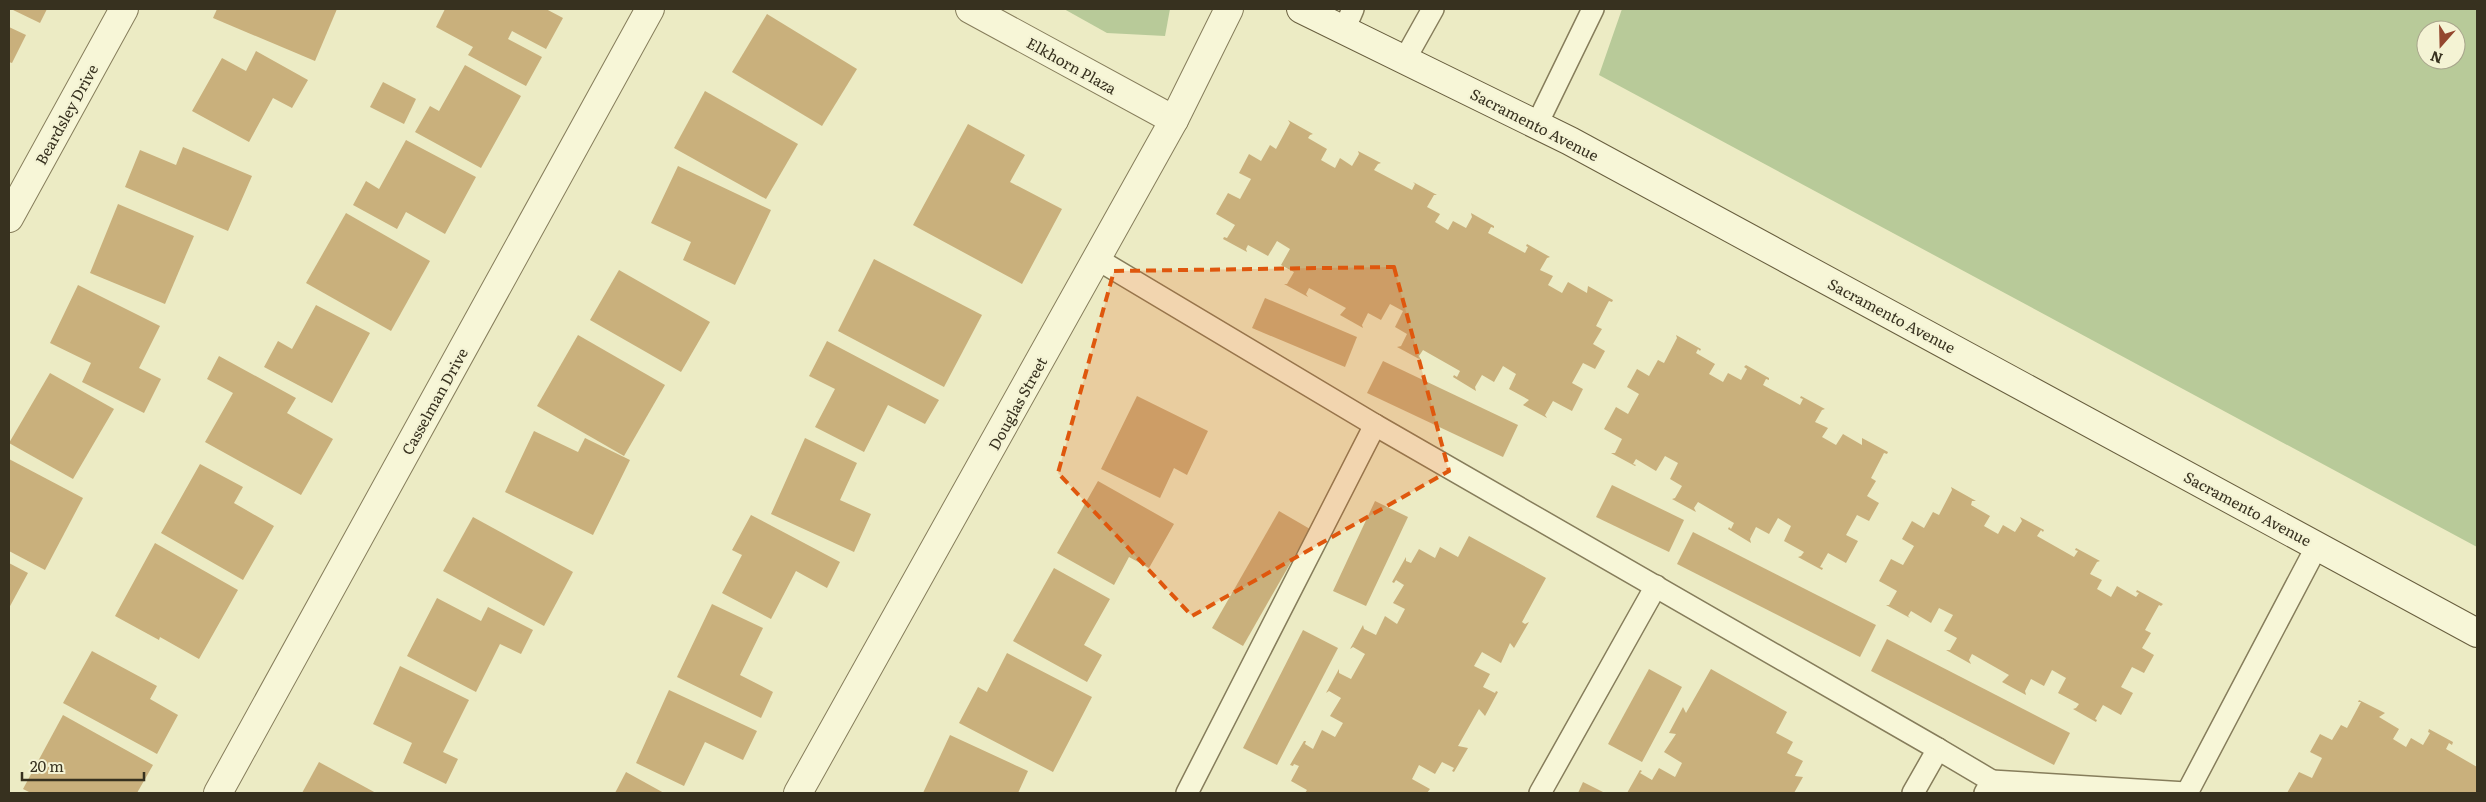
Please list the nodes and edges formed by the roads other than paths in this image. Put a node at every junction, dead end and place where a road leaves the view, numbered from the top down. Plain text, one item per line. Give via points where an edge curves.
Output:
1 (124, 9) edge
2 (650, 9) edge
3 (970, 9) edge
4 (1228, 9) edge
5 (1301, 9) edge
6 (1433, 9) edge
7 (1593, 9) edge
8 (1349, 19) edge
9 (1404, 59) junction
10 (1174, 120) junction
11 (1537, 124) junction
12 (9, 218) edge
13 (1097, 259) junction
14 (1375, 425) junction
15 (2318, 546) junction
16 (1656, 586) junction
17 (2477, 633) edge
18 (1938, 749) junction
19 (1988, 787) edge
20 (218, 793) edge
21 (798, 793) edge
22 (1187, 793) edge
23 (1540, 793) edge
24 (1913, 793) edge
25 (2187, 793) edge

1 - 12 street, Beardsley Drive
2 - 20 street, Casselman Drive
3 - 10 street, Elkhorn Plaza
4 - 10 street, Douglas Street
5 - 8 street, Sacramento Avenue
6 - 9 lane
7 - 11 lane
8 - 9 street, Sacramento Avenue
9 - 11 street, Sacramento Avenue
10 - 13 street, Douglas Street
11 - 15 street, Sacramento Avenue
13 - 14 lane
13 - 21 street, Douglas Street
14 - 16 lane
14 - 22 lane
15 - 17 street, Sacramento Avenue
15 - 25 lane
16 - 18 lane
16 - 23 lane
18 - 19 lane
18 - 24 lane
19 - 25 lane

